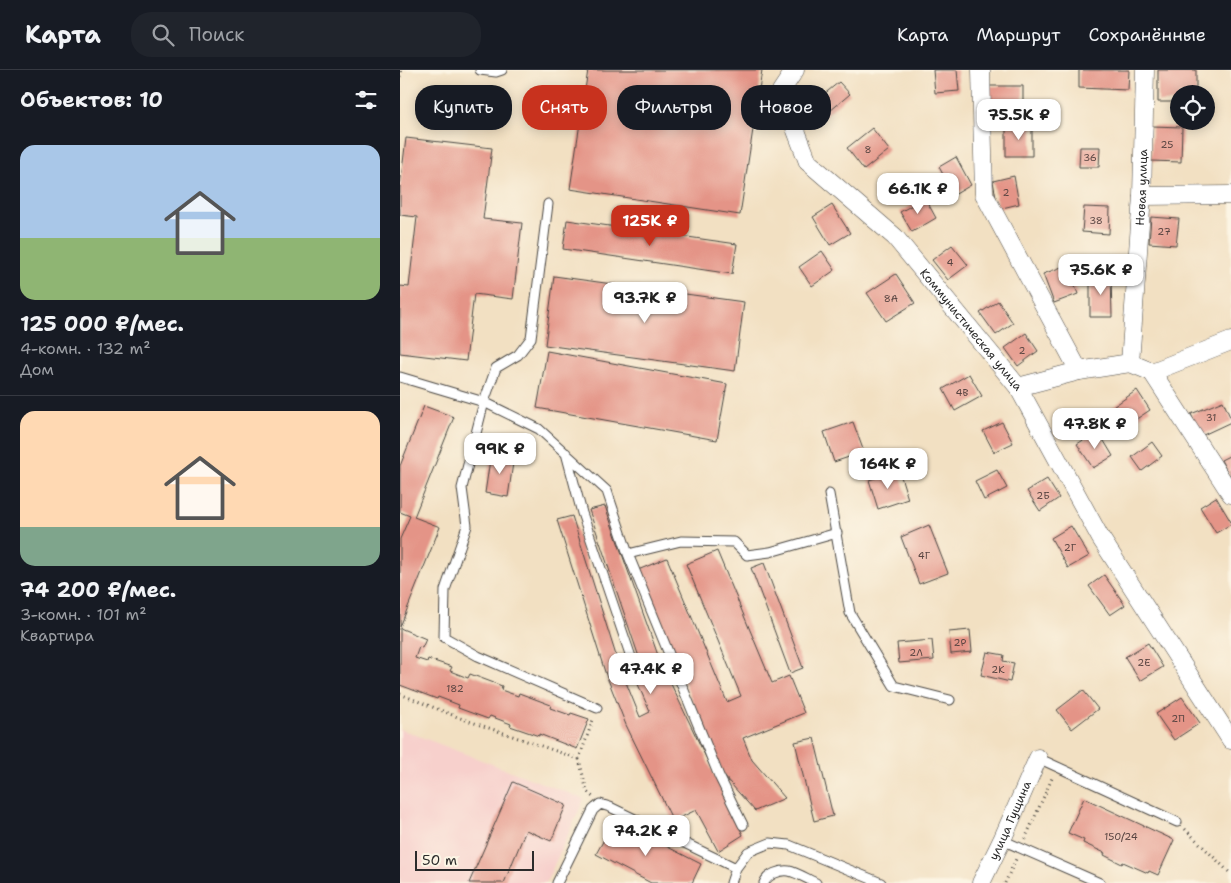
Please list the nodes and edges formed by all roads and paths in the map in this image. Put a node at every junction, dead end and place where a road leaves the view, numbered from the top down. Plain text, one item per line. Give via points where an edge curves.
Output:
1 (401, 70) edge
2 (480, 70) edge
3 (502, 70) edge
4 (795, 70) edge
5 (981, 70) edge
6 (1145, 70) edge
7 (400, 76) edge
8 (1231, 195) edge
9 (1142, 196) junction
10 (548, 204) dead end
11 (1231, 341) edge
12 (1130, 363) junction
13 (1079, 372) junction
14 (1152, 372) junction
15 (400, 377) edge
16 (1018, 387) junction
17 (484, 402) junction
18 (566, 453) junction
19 (829, 494) dead end
20 (1231, 494) edge
21 (837, 533) junction
22 (628, 554) junction
23 (632, 660) dead end
24 (400, 694) edge
25 (950, 700) dead end
26 (597, 708) joint
27 (1231, 740) edge
28 (579, 758) junction
29 (1038, 758) joint
30 (1057, 766) junction
31 (588, 792) dead end
32 (1178, 822) joint
33 (743, 826) dead end
34 (1002, 840) junction
35 (1021, 848) junction
36 (736, 868) junction
37 (1231, 874) edge
38 (557, 883) edge
39 (731, 883) edge
40 (764, 883) edge
41 (816, 883) edge
42 (881, 883) edge
43 (981, 883) edge
44 (1005, 883) edge
45 (1100, 883) edge

1 - 7 path
2 - 3 lane
4 - 16 street, Коммунистическая улица via 781,91 808,162 895,237
5 - 13 street via 984,194
6 - 9 street, Новая улица
8 - 9 street
9 - 12 street, Новая улица
10 - 17 lane via 531,338 518,355 496,368
11 - 14 street
12 - 13 street
12 - 14 street
13 - 16 street
14 - 20 street
15 - 17 lane
16 - 27 street, Коммунистическая улица via 1100,537
17 - 18 lane via 539,428
17 - 26 lane via 462,488 467,526 445,590 444,637 478,656
18 - 22 lane via 607,491
18 - 23 lane via 582,513
19 - 21 lane
21 - 22 lane via 770,552 747,555 734,542 682,540
21 - 25 lane via 850,613 894,686
22 - 33 lane via 719,776
24 - 28 path
26 - 28 path
28 - 31 path
29 - 30 lane
29 - 34 street, улица Гущина
30 - 32 lane
30 - 35 path
32 - 37 path
34 - 35 lane
34 - 43 street, улица Гущина
35 - 44 path
35 - 45 lane
36 - 38 lane via 600,804 593,810
36 - 39 lane
36 - 42 lane via 748,852 770,843 789,846
40 - 41 lane via 776,872 789,871

